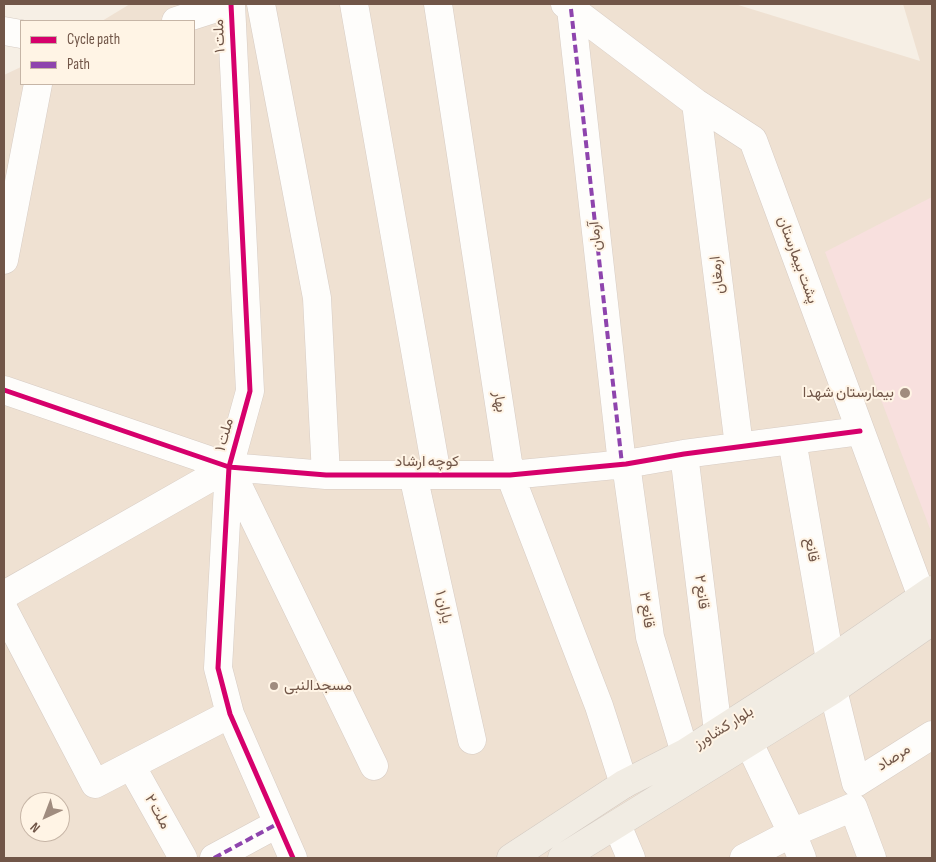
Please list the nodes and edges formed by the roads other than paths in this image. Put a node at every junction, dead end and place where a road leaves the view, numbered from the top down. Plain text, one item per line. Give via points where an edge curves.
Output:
1 (230, 4) edge
2 (261, 4) edge
3 (354, 4) edge
4 (438, 4) edge
5 (568, 6) edge
6 (179, 20) edge
7 (4, 31) edge
8 (20, 34) edge
9 (38, 85) edge
10 (696, 103) junction
11 (4, 260) edge
12 (4, 390) edge
13 (860, 432) junction
14 (792, 440) junction
15 (739, 446) junction
16 (684, 454) junction
17 (624, 464) junction
18 (229, 467) junction
19 (510, 474) junction
20 (326, 475) junction
21 (425, 475) junction
22 (4, 596) edge
23 (929, 603) edge
24 (4, 610) edge
25 (830, 660) junction
26 (833, 690) junction
27 (230, 714) junction
28 (718, 731) junction
29 (932, 735) edge
30 (472, 740) dead end
31 (749, 744) junction
32 (685, 752) junction
33 (374, 766) dead end
34 (132, 767) junction
35 (624, 784) junction
36 (855, 795) junction
37 (277, 824) junction
38 (617, 824) junction
39 (792, 833) junction
40 (183, 858) edge
41 (214, 858) edge
42 (293, 858) edge
43 (511, 858) edge
44 (562, 858) edge
45 (631, 858) edge
46 (744, 858) edge
47 (802, 858) edge
48 (872, 858) edge

1 - 6 street
1 - 18 street, ملت ۱ via 250,391
2 - 20 street via 317,298
3 - 21 street, یاران ۱
4 - 19 street, بهار
5 - 10 street, پشت بیمارستان
5 - 17 street, آرمان
7 - 8 street
9 - 11 street
10 - 13 street, پشت بیمارستان via 753,140
10 - 15 street, ارمغان
12 - 18 street, کوچه ارشاد
13 - 14 street, کوچه ارشاد
13 - 23 street, پشت بیمارستان
14 - 15 street, کوچه ارشاد
14 - 25 street, قانع
15 - 16 street, کوچه ارشاد
16 - 17 street, کوچه ارشاد
16 - 28 street, قانع ۲
17 - 19 street, کوچه ارشاد
17 - 32 street, قانع ۳ via 650,637
18 - 20 street, کوچه ارشاد
18 - 22 street
18 - 27 street, ملت ۱ via 218,668
18 - 33 street
19 - 21 street, کوچه ارشاد
19 - 35 street, بهار via 599,706
20 - 21 street, کوچه ارشاد
21 - 30 street, یاران ۱
23 - 25 main road, بلوار کشاورز
23 - 26 main road, بلوار کشاورز
24 - 34 street via 95,784
25 - 28 main road, بلوار کشاورز
26 - 31 main road, بلوار کشاورز
26 - 36 street
27 - 34 street
27 - 37 street, ملت ۱
28 - 32 main road, بلوار کشاورز
29 - 36 street, مرصاد
31 - 38 main road, بلوار کشاورز
31 - 39 street
32 - 35 main road, بلوار کشاورز
34 - 40 street, ملت ۲
35 - 43 main road, بلوار کشاورز
36 - 39 street, مرصاد
36 - 48 street
37 - 41 street
37 - 42 street, ملت ۱
38 - 44 main road, بلوار کشاورز
38 - 45 street
39 - 46 street, مرصاد
39 - 47 street

